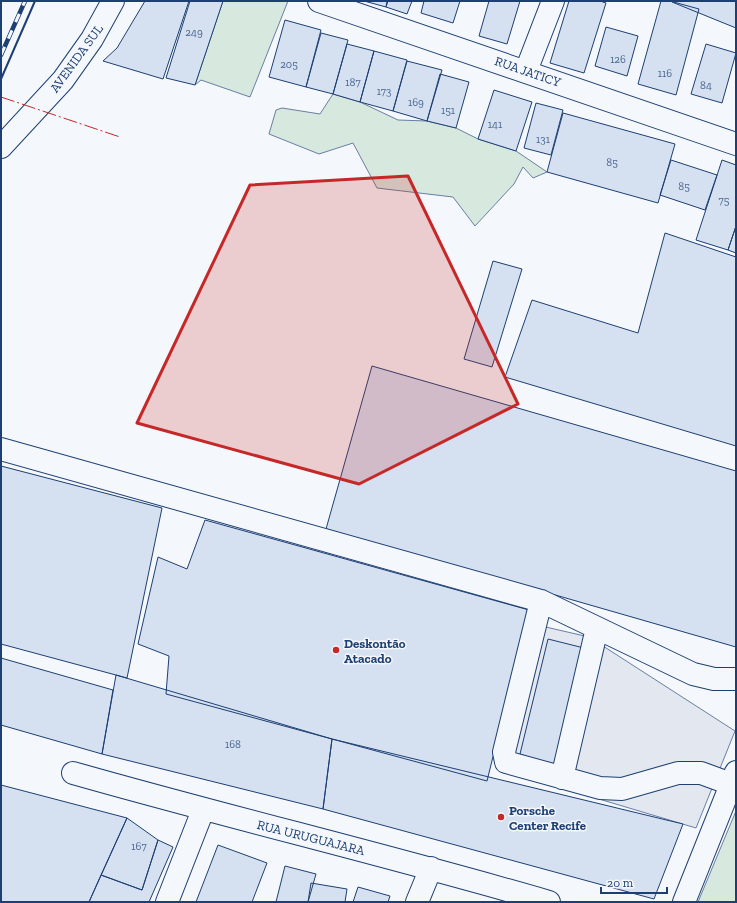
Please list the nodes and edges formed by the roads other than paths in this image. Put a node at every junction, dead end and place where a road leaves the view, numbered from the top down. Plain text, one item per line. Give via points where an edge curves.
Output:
1 (114, 1) edge
2 (319, 1) edge
3 (553, 1) edge
4 (526, 71) junction
5 (734, 138) edge
6 (1, 147) edge
7 (1, 449) edge
8 (541, 601) junction
9 (598, 628) junction
10 (736, 679) edge
11 (73, 773) dead end
12 (562, 778) junction
13 (734, 778) edge
14 (203, 810) junction
15 (431, 868) junction
16 (167, 902) edge
17 (417, 902) edge
18 (549, 902) edge
19 (684, 902) edge

1 - 6 main road, AVENIDA SUL via 92,39 63,80
2 - 4 main road, RUA JATICY
3 - 4 main road
4 - 5 main road, RUA JATICY
7 - 8 main road
8 - 9 main road
8 - 12 main road via 504,752 506,762
9 - 10 main road via 703,678
9 - 12 main road
11 - 14 main road, RUA URUGUAJARA
12 - 13 main road via 600,788 622,789 678,773 701,773
13 - 19 main road
14 - 15 main road, RUA URUGUAJARA
14 - 16 main road
15 - 17 main road
15 - 18 main road, RUA URUGUAJARA

